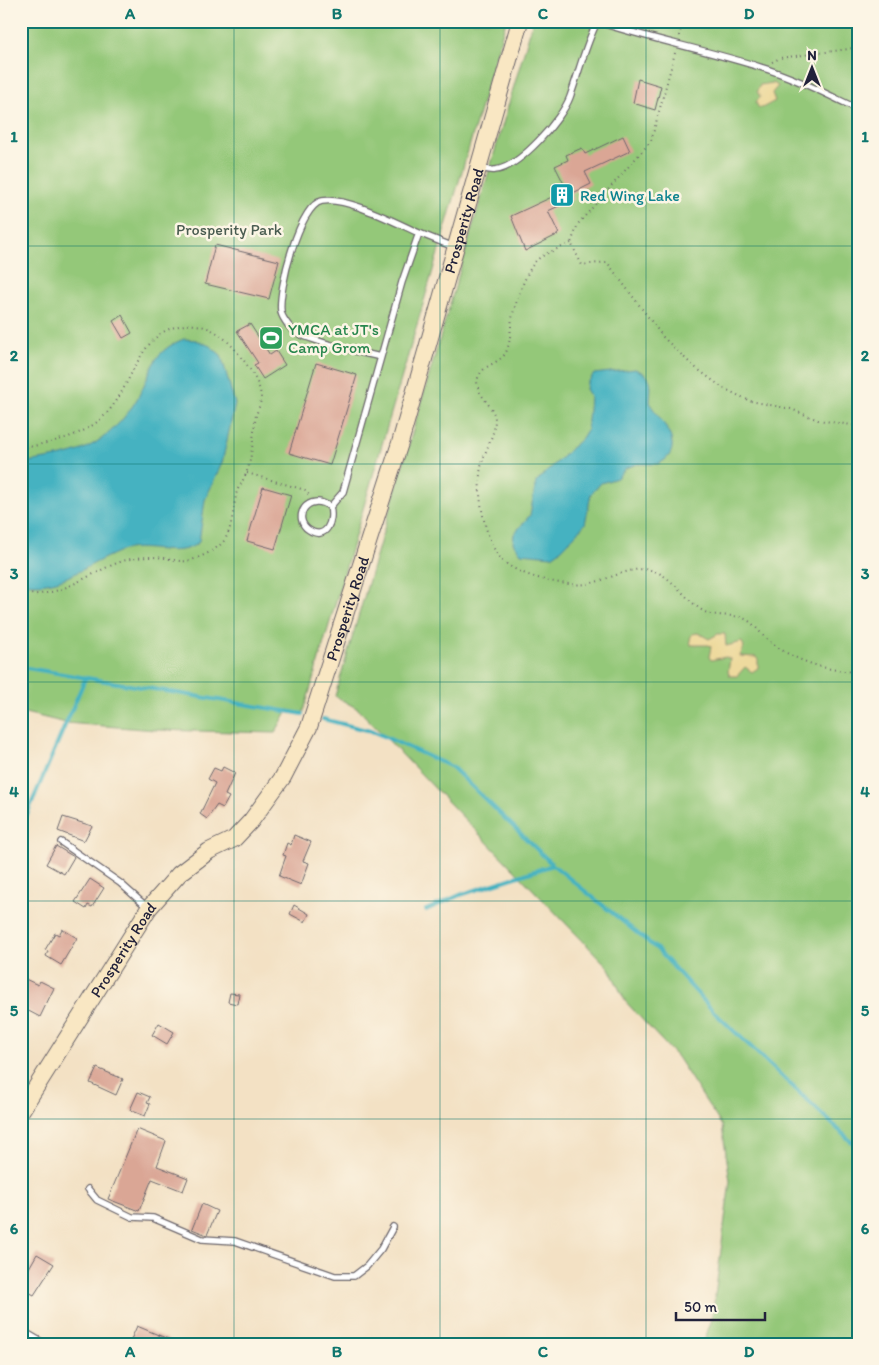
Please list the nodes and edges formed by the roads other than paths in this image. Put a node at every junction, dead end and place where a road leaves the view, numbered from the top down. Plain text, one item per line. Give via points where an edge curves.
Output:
1 (520, 21) edge
2 (596, 21) edge
3 (858, 109) edge
4 (477, 168) junction
5 (419, 234) junction
6 (454, 247) junction
7 (381, 357) junction
8 (330, 507) junction
9 (61, 842) dead end
10 (149, 908) junction
11 (21, 1111) edge
12 (88, 1189) dead end
13 (393, 1227) dead end
14 (21, 1330) edge
15 (45, 1344) edge

1 - 4 street, Prosperity Road
2 - 3 lane via 761,67
2 - 4 lane via 569,99 547,131 520,159 496,170
4 - 6 street, Prosperity Road
5 - 6 lane
5 - 7 lane
5 - 7 lane via 375,213 339,201 321,201 310,209 298,230 283,281 281,312 293,331
6 - 10 street, Prosperity Road via 400,443 308,728 283,777 251,821 234,839 209,851 179,874
7 - 8 lane via 343,492
8 - 8 lane via 314,501 306,506 302,522 307,529 314,533 325,531 333,516
9 - 10 lane via 120,883
10 - 11 street, Prosperity Road
12 - 13 lane via 97,1200 132,1217 153,1218 202,1239 235,1241 335,1276 354,1276 367,1266
14 - 15 lane

